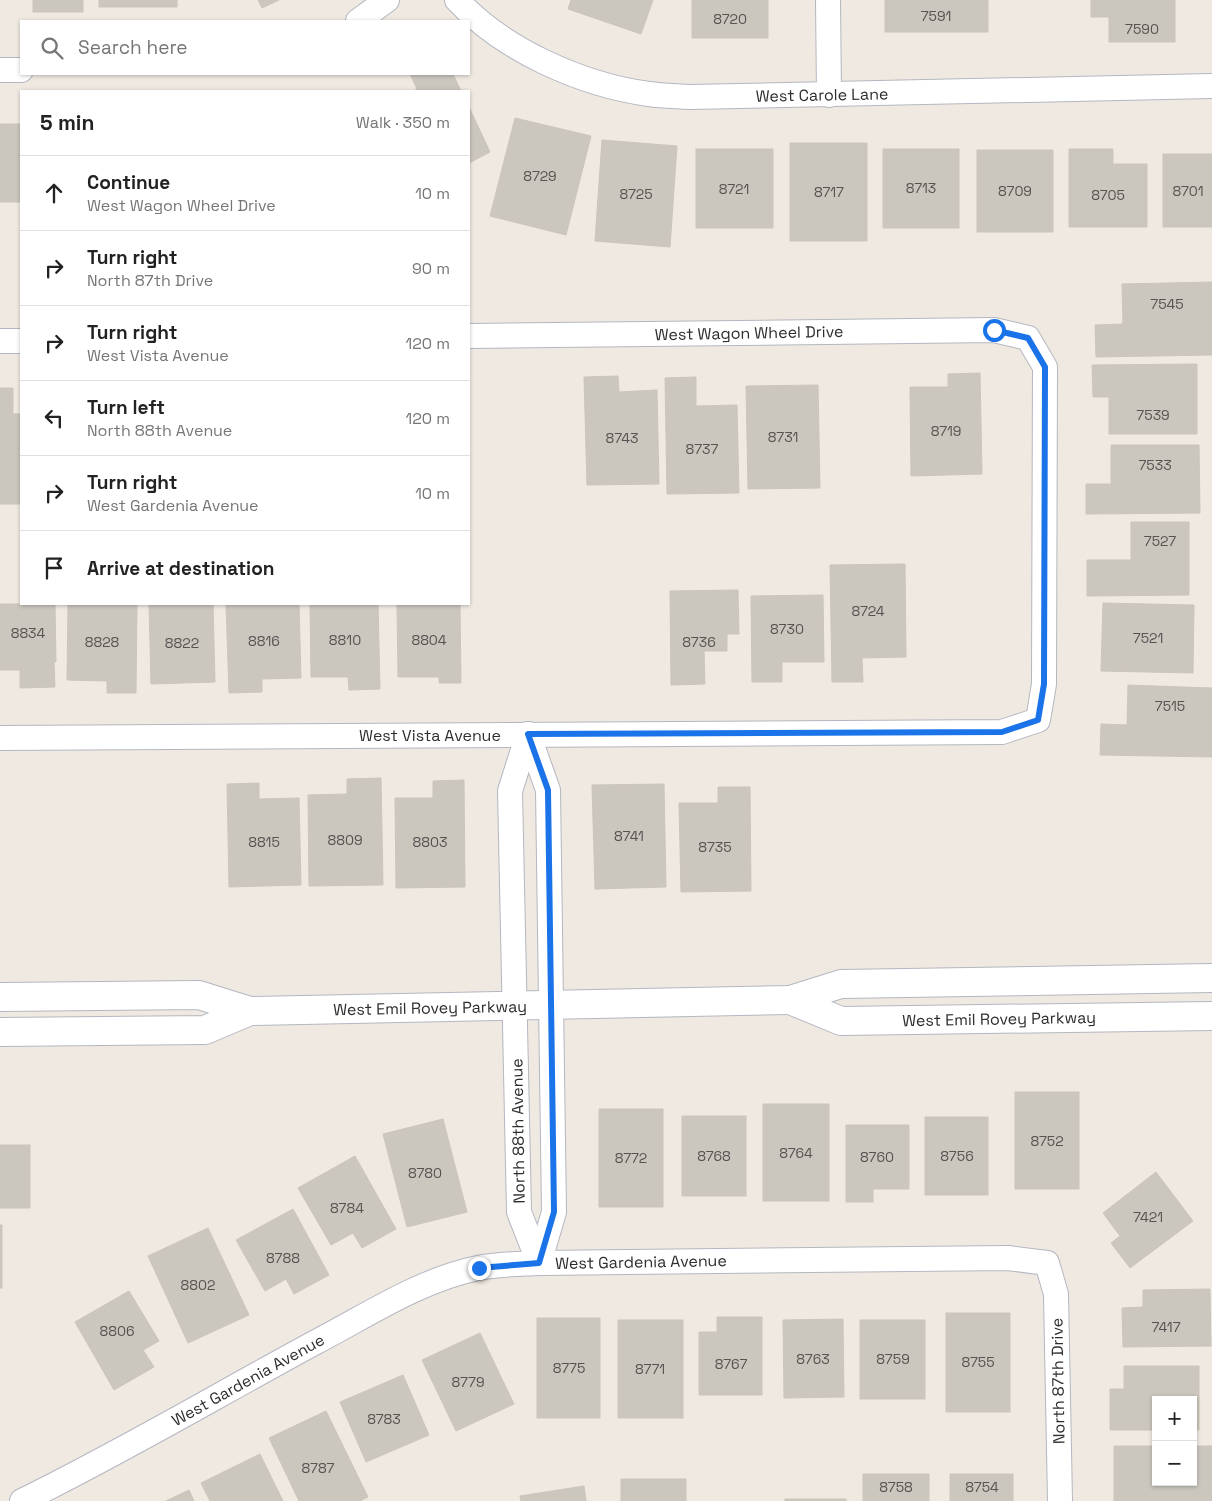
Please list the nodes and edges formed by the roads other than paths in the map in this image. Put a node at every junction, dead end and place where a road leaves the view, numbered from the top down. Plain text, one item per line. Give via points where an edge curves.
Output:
1 (388, 0) edge
2 (457, 0) edge
3 (828, 0) edge
4 (359, 20) edge
5 (0, 70) edge
6 (20, 70) edge
7 (1212, 86) edge
8 (829, 95) junction
9 (470, 336) edge
10 (0, 341) edge
11 (20, 341) edge
12 (1038, 720) joint
13 (528, 734) junction
14 (0, 738) edge
15 (1212, 978) edge
16 (0, 997) edge
17 (790, 1000) junction
18 (552, 1005) junction
19 (515, 1006) junction
20 (250, 1011) junction
21 (1212, 1016) edge
22 (0, 1032) edge
23 (539, 1263) junction
24 (1047, 1263) joint
25 (22, 1501) edge
26 (1060, 1501) edge

1 - 4 street
2 - 8 street, West Carole Lane via 500,37 547,64 602,85 648,94 690,97
3 - 8 street
5 - 6 street
7 - 8 street, West Carole Lane
9 - 12 street, West Wagon Wheel Drive via 994,330 1028,338 1045,367 1044,684
10 - 11 street
12 - 13 street, West Vista Avenue via 1002,732
13 - 14 street, West Vista Avenue
13 - 18 street via 548,790
13 - 19 street, North 88th Avenue via 510,791
15 - 17 street, West Emil Rovey Parkway via 841,984
16 - 20 street, West Emil Rovey Parkway via 199,995
17 - 18 street, West Emil Rovey Parkway
17 - 21 street, West Emil Rovey Parkway via 841,1021
18 - 19 street, West Emil Rovey Parkway
18 - 23 street via 554,1212
19 - 20 street, West Emil Rovey Parkway
19 - 23 street, North 88th Avenue via 519,1212
20 - 22 street, West Emil Rovey Parkway via 206,1030
23 - 24 street, West Gardenia Avenue via 1008,1258
23 - 25 street, West Gardenia Avenue via 479,1268 439,1280 403,1296 78,1474
24 - 26 street, North 87th Drive via 1056,1294

